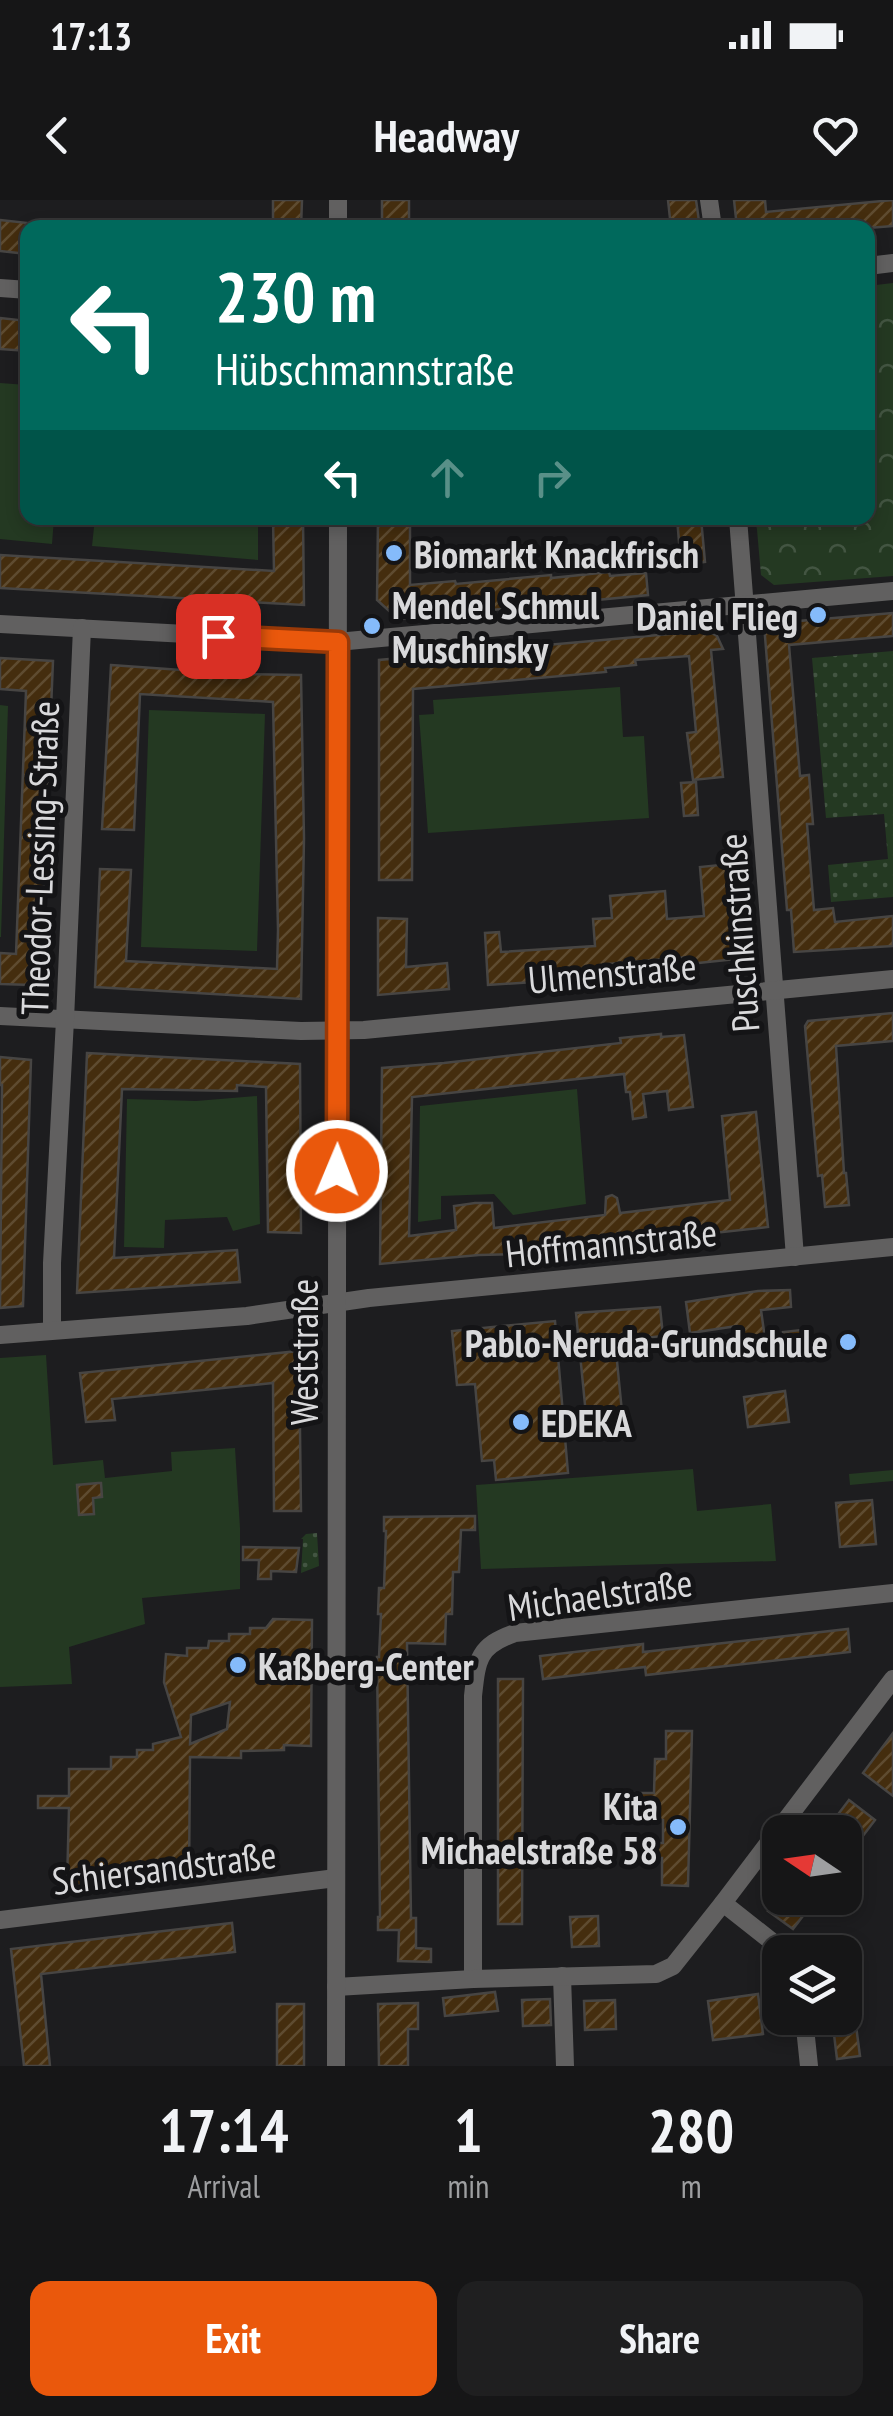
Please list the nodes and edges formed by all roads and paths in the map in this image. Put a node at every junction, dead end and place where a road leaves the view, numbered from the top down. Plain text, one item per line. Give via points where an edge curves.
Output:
1 (338, 525) edge
2 (739, 525) edge
3 (893, 590) edge
4 (745, 604) junction
5 (0, 624) edge
6 (82, 628) junction
7 (338, 642) junction
8 (893, 979) edge
9 (776, 989) junction
10 (0, 1016) edge
11 (65, 1020) junction
12 (338, 1032) junction
13 (893, 1248) edge
14 (795, 1257) junction
15 (336, 1304) junction
16 (52, 1330) junction
17 (0, 1335) edge
18 (885, 1593) edge
19 (893, 1608) edge
20 (893, 1679) edge
21 (336, 1878) junction
22 (724, 1904) junction
23 (0, 1920) edge
24 (763, 1935) edge
25 (562, 1976) junction
26 (473, 1978) junction
27 (336, 1987) junction
28 (806, 2035) edge
29 (336, 2066) edge
30 (566, 2066) edge
31 (809, 2066) edge

1 - 7 street, Weststraße
2 - 4 street, Puschkinstraße
3 - 4 street
4 - 7 street
4 - 9 street, Puschkinstraße
5 - 6 street
6 - 7 street
6 - 11 street, Theodor-Lessing-Straße
7 - 12 street, Weststraße
8 - 9 street, Ulmenstraße
9 - 12 street, Ulmenstraße
9 - 14 street, Puschkinstraße
10 - 11 street, Ulmenstraße
11 - 12 street, Ulmenstraße
11 - 16 street, Theodor-Lessing-Straße
12 - 15 street, Weststraße
13 - 14 street, Hoffmannstraße
14 - 15 street, Hoffmannstraße
15 - 16 street, Hoffmannstraße
15 - 21 street, Weststraße
16 - 17 street, Hoffmannstraße
18 - 19 street, Michaelstraße
18 - 26 street, Michaelstraße via 515,1633 482,1650 473,1696
20 - 22 street
21 - 23 street, Schiersandstraße
21 - 27 street, Weststraße
22 - 24 street
22 - 25 street via 665,1971
25 - 26 street
25 - 30 street
26 - 27 street
27 - 29 street, Weststraße
28 - 31 street

